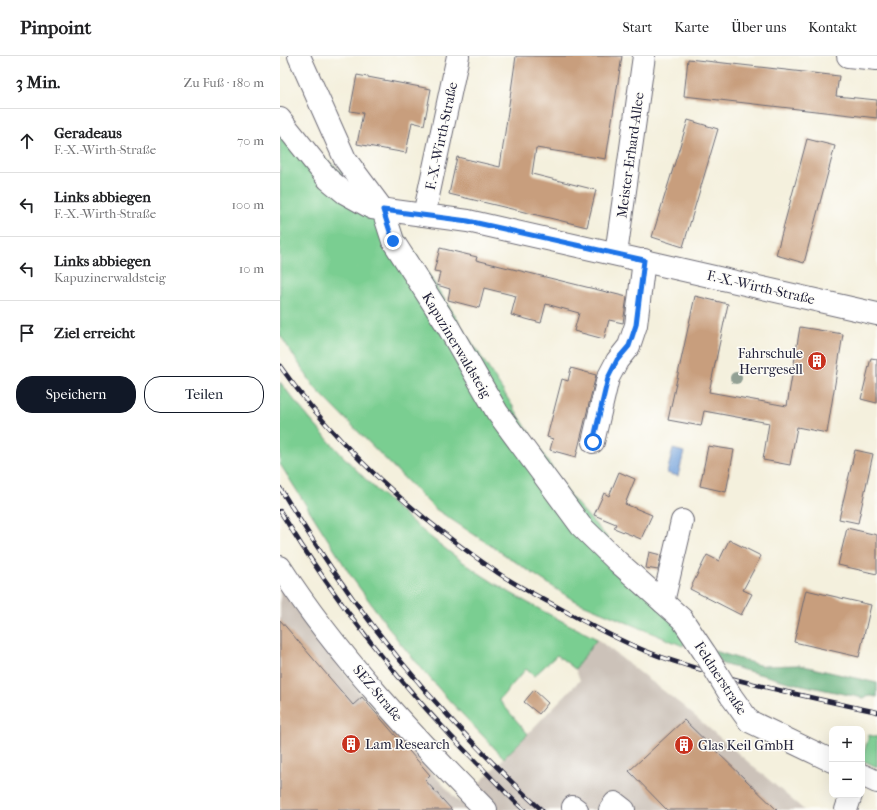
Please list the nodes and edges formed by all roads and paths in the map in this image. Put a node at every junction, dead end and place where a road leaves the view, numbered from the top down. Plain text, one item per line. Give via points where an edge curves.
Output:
1 (299, 56) edge
2 (458, 56) edge
3 (644, 56) edge
4 (848, 56) edge
5 (877, 59) edge
6 (280, 119) edge
7 (383, 210) junction
8 (424, 215) junction
9 (616, 254) junction
10 (644, 260) junction
11 (877, 314) edge
12 (593, 442) dead end
13 (682, 521) dead end
14 (280, 567) edge
15 (663, 602) junction
16 (829, 760) edge
17 (865, 776) edge
18 (877, 782) edge
19 (850, 798) edge
20 (486, 810) edge
21 (610, 810) edge
22 (624, 810) edge
23 (846, 810) edge

1 - 7 street, Kapuzinerwaldsteig via 345,159
2 - 8 street, F.-X.-Wirth-Straße
3 - 9 street, Meister-Erhard-Allee
4 - 5 street
6 - 7 street, F.-X.-Wirth-Straße via 328,179 362,203
7 - 8 street, F.-X.-Wirth-Straße
7 - 15 street, Kapuzinerwaldsteig via 393,241 447,325 497,412 581,526
8 - 9 street, F.-X.-Wirth-Straße via 468,221
9 - 10 street, F.-X.-Wirth-Straße
10 - 11 street, F.-X.-Wirth-Straße
10 - 12 street via 636,325 629,346 617,360 608,378
13 - 15 street
14 - 20 street, SEZ-Straße via 332,639 420,743
15 - 16 street, Feldnerstraße, bridge via 682,619 730,696 749,721
17 - 18 street
19 - 23 street
21 - 22 street via 615,803

